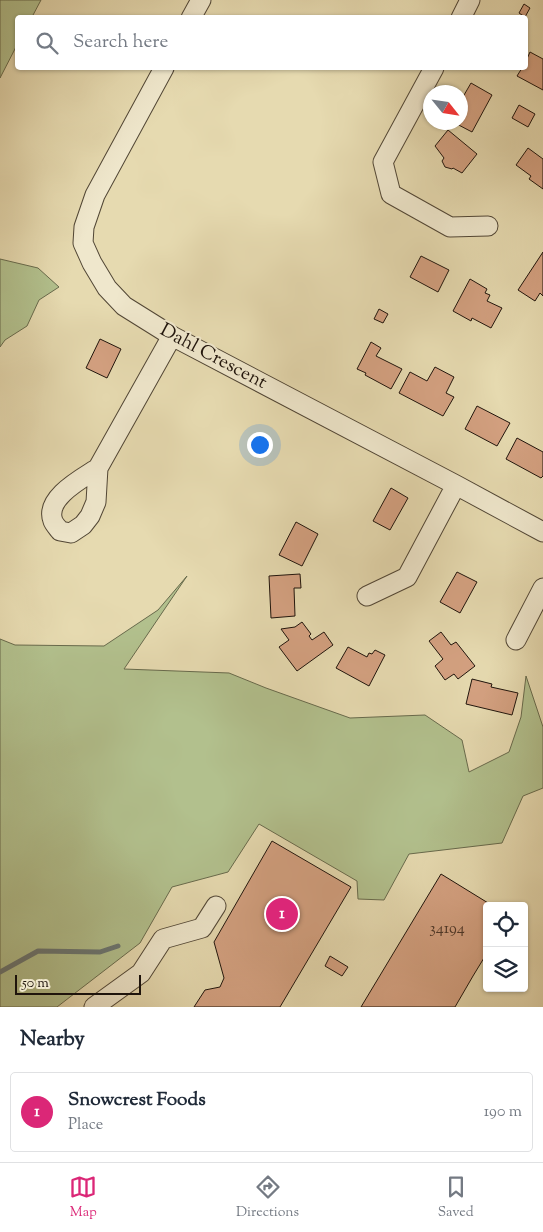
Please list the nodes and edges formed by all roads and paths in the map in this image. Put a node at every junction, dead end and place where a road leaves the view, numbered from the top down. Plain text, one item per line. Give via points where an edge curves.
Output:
1 (200, 0) edge
2 (470, 0) edge
3 (192, 15) edge
4 (462, 15) edge
5 (163, 70) edge
6 (433, 70) edge
7 (488, 226) dead end
8 (172, 336) junction
9 (98, 468) dead end
10 (456, 485) junction
11 (543, 532) edge
12 (543, 588) edge
13 (367, 596) dead end
14 (516, 640) dead end
15 (216, 906) dead end
16 (94, 1007) edge

1 - 3 street
2 - 4 street
5 - 8 street, Dahl Crescent via 95,195 84,227 83,243 107,288 124,306
6 - 7 street via 383,162 391,194 450,227
8 - 9 street
8 - 10 street, Dahl Crescent
10 - 11 street, Dahl Crescent
10 - 13 street via 407,577
12 - 14 street
15 - 16 street via 202,928 163,940 141,972

